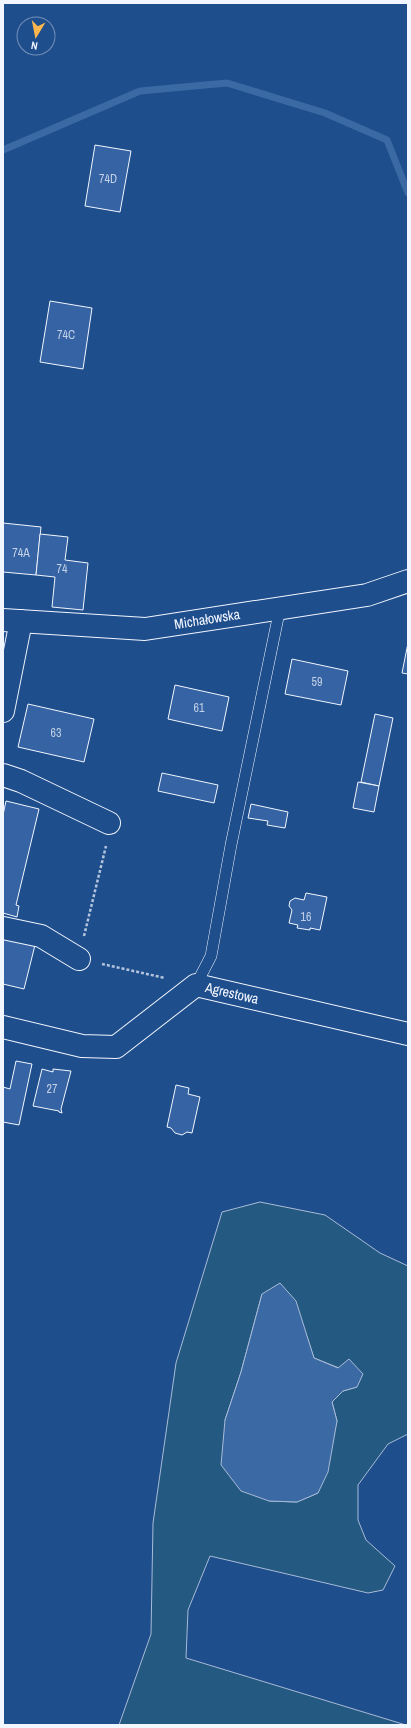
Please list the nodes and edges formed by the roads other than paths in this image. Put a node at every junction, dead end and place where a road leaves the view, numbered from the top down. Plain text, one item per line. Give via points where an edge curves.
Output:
1 (408, 581) edge
2 (280, 608) junction
3 (12, 621) edge
4 (3, 711) edge
5 (3, 775) edge
6 (109, 823) road end
7 (3, 928) edge
8 (79, 959) road end
9 (196, 985) junction
10 (3, 1027) edge
11 (408, 1034) edge

1 - 2 street, Michałowska via 367,595
2 - 3 street, Michałowska via 145,628
2 - 9 lane via 211,956
3 - 4 street
5 - 6 street
7 - 8 street via 41,936
9 - 10 street, Agrestowa via 116,1047 82,1046
9 - 11 street, Agrestowa

